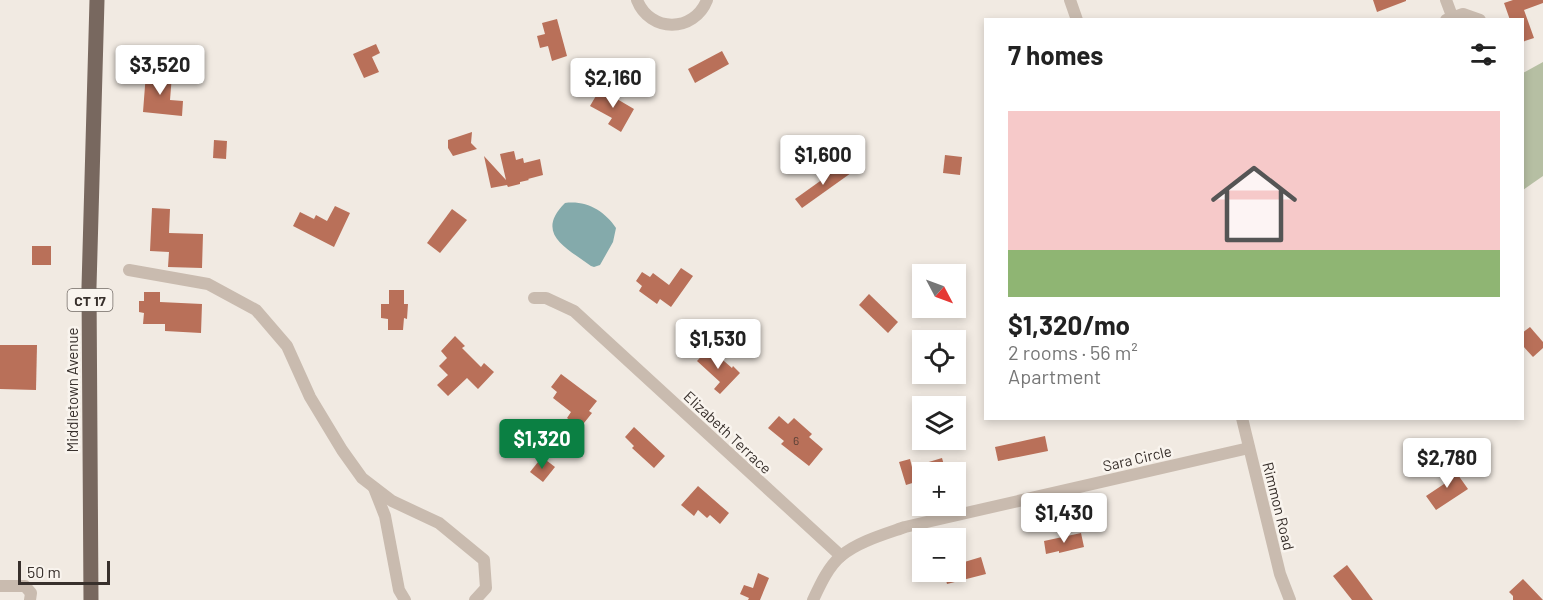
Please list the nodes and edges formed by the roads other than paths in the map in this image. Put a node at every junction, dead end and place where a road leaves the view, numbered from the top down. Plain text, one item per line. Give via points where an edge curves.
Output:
1 (97, 0) edge
2 (637, 0) edge
3 (707, 0) edge
4 (1070, 0) edge
5 (1446, 0) edge
6 (1076, 18) edge
7 (1449, 18) edge
8 (1473, 18) edge
9 (129, 270) dead end
10 (534, 298) dead end
11 (1242, 420) edge
12 (1249, 448) junction
13 (374, 487) junction
14 (841, 556) junction
15 (0, 586) edge
16 (30, 600) edge
17 (91, 600) edge
18 (405, 600) edge
19 (475, 600) edge
20 (813, 600) edge
21 (1290, 600) edge

1 - 17 main road, Middletown Avenue / CT 17 via 89,287
2 - 3 street via 650,18 672,26 694,18
4 - 6 street
5 - 7 street
7 - 8 street via 1463,15
9 - 13 street via 208,284 256,310 287,346 310,397 342,450 362,478
10 - 14 street, Elizabeth Terrace via 546,298 574,311
11 - 12 street, Rimmon Road
12 - 14 street, Sara Circle via 905,527 874,537
12 - 21 street, Rimmon Road
13 - 18 street via 385,516 399,590
13 - 19 street via 392,501 439,523 484,560 486,588
14 - 20 street, Sara Circle
15 - 16 street via 25,586 31,593

